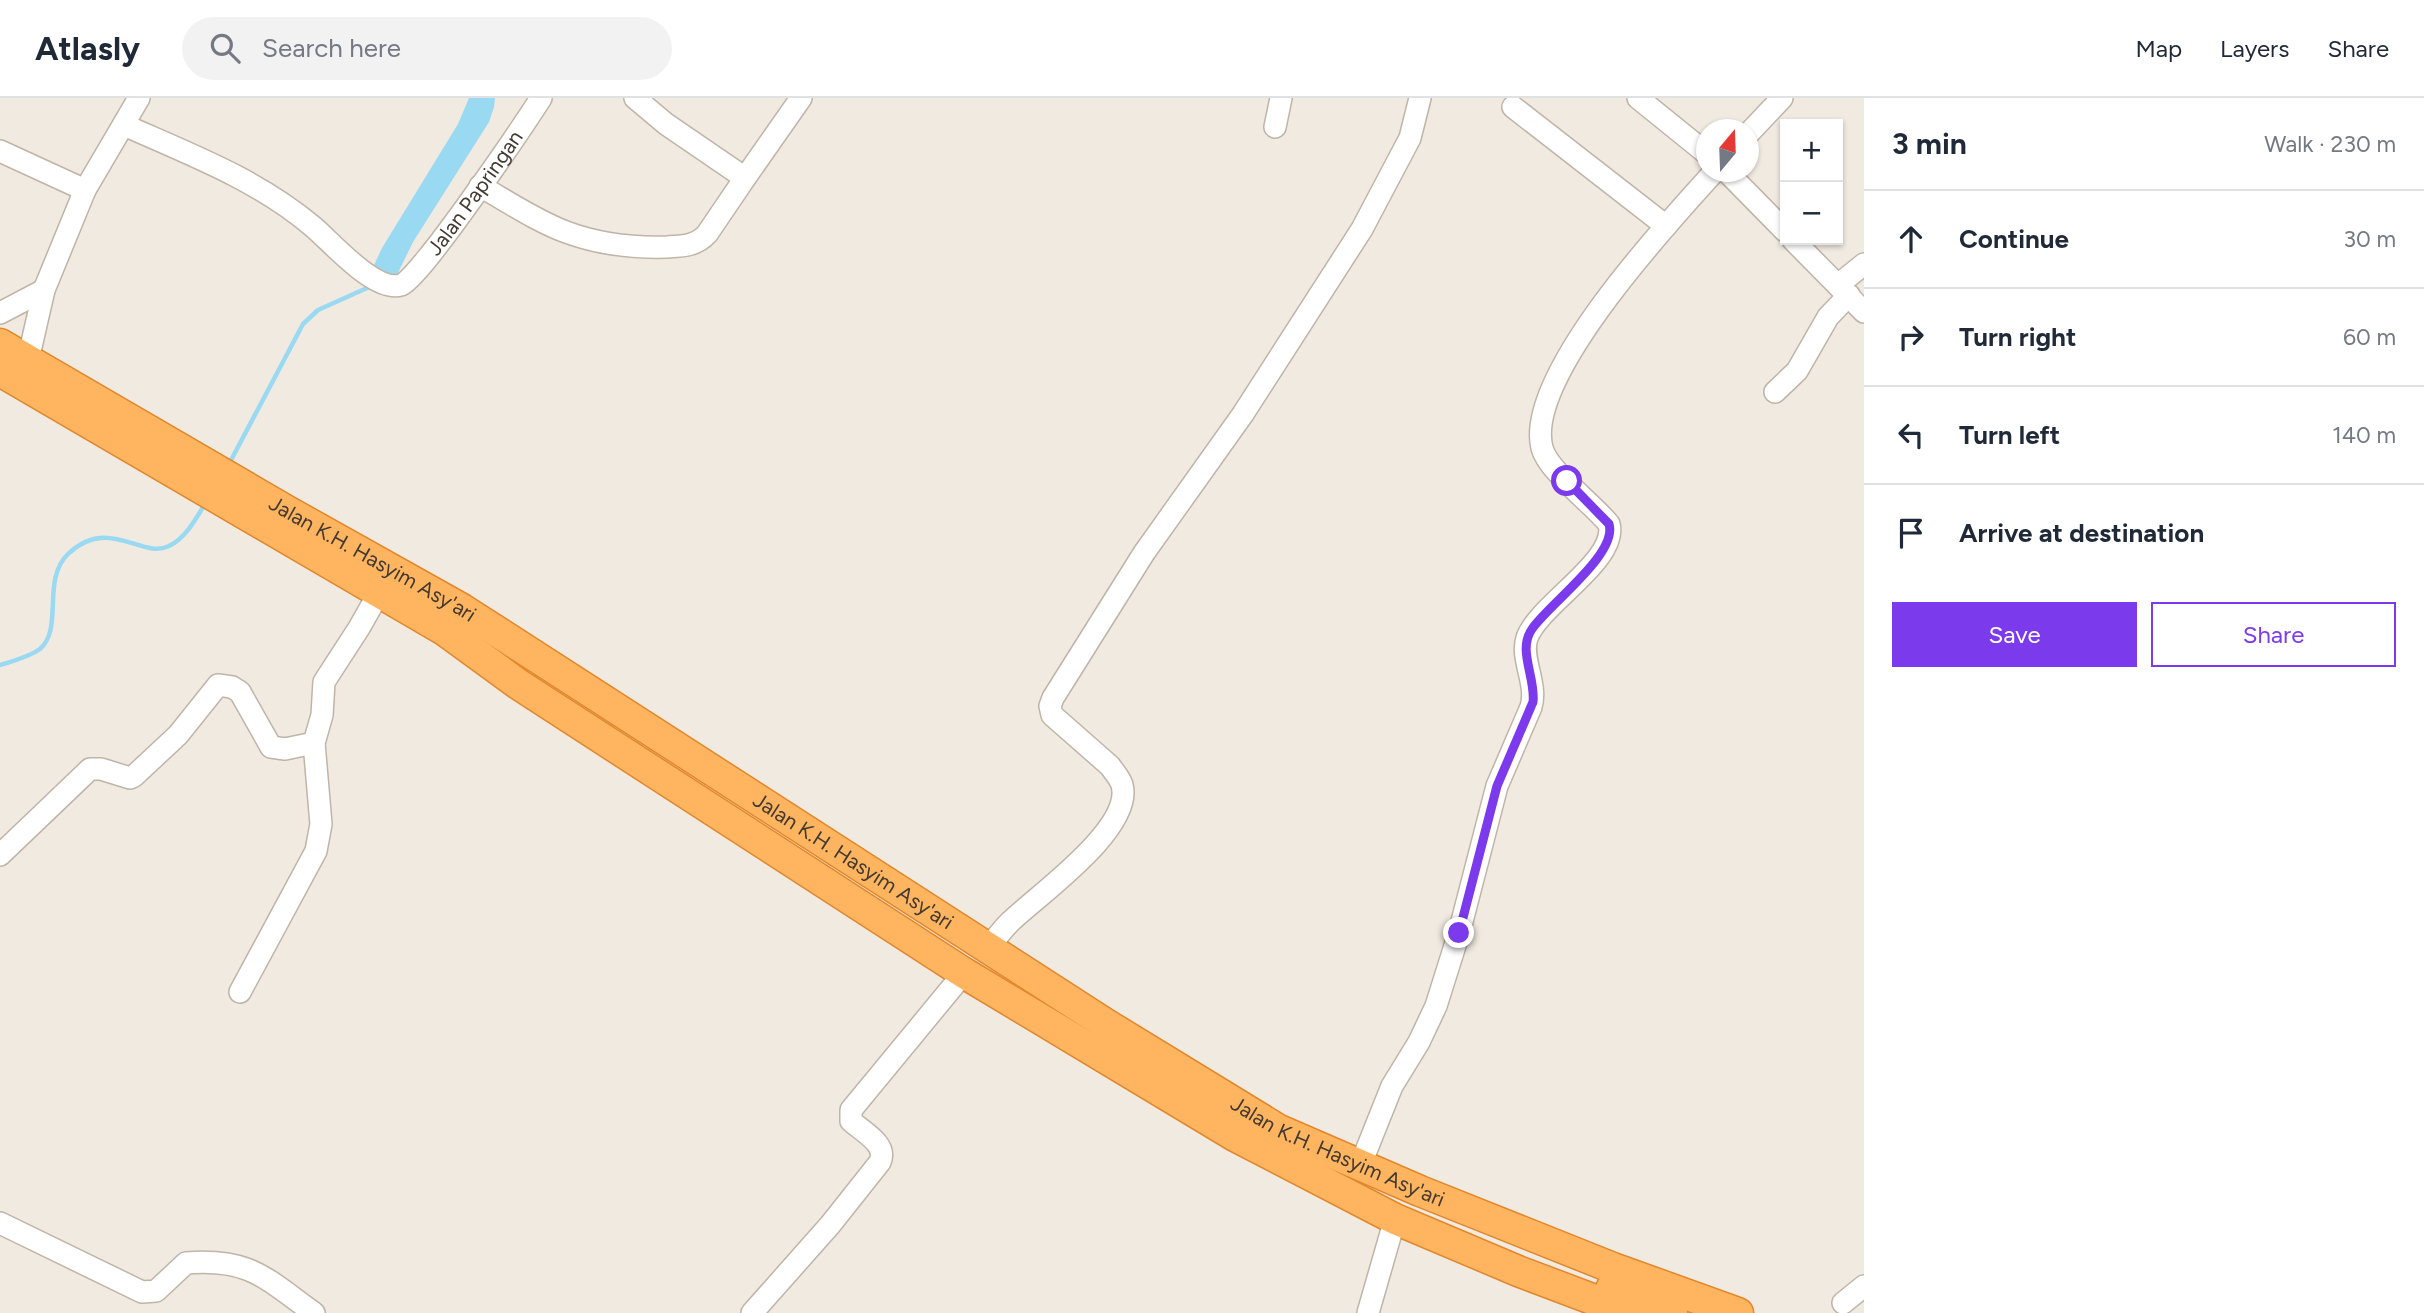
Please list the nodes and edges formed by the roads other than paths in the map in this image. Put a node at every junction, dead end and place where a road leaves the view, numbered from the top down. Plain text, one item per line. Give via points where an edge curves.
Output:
1 (139, 98) edge
2 (541, 98) edge
3 (635, 98) edge
4 (801, 98) edge
5 (1281, 98) edge
6 (1420, 98) edge
7 (1638, 98) edge
8 (1782, 98) edge
9 (1513, 107) dead end
10 (1759, 122) edge
11 (124, 125) junction
12 (1275, 127) dead end
13 (1696, 145) edge
14 (0, 151) edge
15 (745, 178) junction
16 (1705, 182) edge
17 (1737, 182) edge
18 (480, 186) junction
19 (85, 190) junction
20 (1666, 226) junction
21 (1780, 226) edge
22 (1798, 245) edge
23 (1864, 264) edge
24 (44, 289) junction
25 (1844, 290) junction
26 (1864, 312) edge
27 (0, 313) edge
28 (0, 344) edge
29 (16, 375) edge
30 (1775, 392) dead end
31 (281, 522) junction
32 (380, 591) junction
33 (314, 743) junction
34 (732, 782) junction
35 (0, 855) edge
36 (841, 893) junction
37 (905, 893) junction
38 (989, 947) junction
39 (964, 973) junction
40 (240, 992) dead end
41 (1041, 1019) junction
42 (1360, 1166) junction
43 (1420, 1191) junction
44 (1395, 1219) junction
45 (0, 1223) edge
46 (1613, 1268) junction
47 (1546, 1282) junction
48 (1864, 1286) edge
49 (1843, 1303) dead end
50 (314, 1313) edge
51 (752, 1313) edge
52 (1368, 1313) edge
53 (1629, 1313) edge
54 (1672, 1313) edge
55 (1738, 1313) edge

1 - 11 street
2 - 18 street, Jalan Papringan
3 - 15 street
4 - 15 street
5 - 12 street
6 - 38 street via 1410,138 1362,229 1242,414 1144,553 1053,698 1052,715 1110,766 1122,785 1119,808 1089,852 1009,923
7 - 13 street
8 - 10 street
9 - 20 street
11 - 18 street, Jalan Papringan via 263,191 313,226 358,268 390,285 403,285
11 - 19 street
14 - 19 street
15 - 18 street via 699,242 645,248 564,231
16 - 20 street
17 - 21 street
19 - 24 street
20 - 42 street via 1574,345 1547,404 1541,435 1544,453 1609,524 1610,536 1587,570 1527,638 1534,693 1531,707 1497,786 1439,996 1419,1042 1392,1086
22 - 25 street
23 - 25 street
24 - 27 street
24 - 29 street
25 - 26 street
25 - 30 street via 1797,371
28 - 29 highway, Jalan K.H. Hasyim Asy'ari
29 - 31 highway, Jalan K.H. Hasyim Asy'ari
31 - 32 highway, Jalan K.H. Hasyim Asy'ari
31 - 34 highway, Jalan K.H. Hasyim Asy'ari via 462,609
32 - 33 street via 324,682
32 - 36 highway, Jalan K.H. Hasyim Asy'ari
33 - 35 street via 271,747 240,692 218,685 178,735 134,776 90,769
33 - 40 street via 321,824 316,851
34 - 36 highway via 747,807 866,890 860,898
34 - 37 highway, Jalan K.H. Hasyim Asy'ari
36 - 39 highway, Jalan K.H. Hasyim Asy'ari
37 - 38 highway, Jalan K.H. Hasyim Asy'ari
37 - 41 highway via 886,889 881,898 1024,992
38 - 42 highway, Jalan K.H. Hasyim Asy'ari via 1279,1130
39 - 41 highway, Jalan K.H. Hasyim Asy'ari
39 - 51 street via 851,1110 851,1121 881,1147 880,1162
41 - 44 highway, Jalan K.H. Hasyim Asy'ari via 1235,1136
42 - 43 highway, Jalan K.H. Hasyim Asy'ari
43 - 46 highway, Jalan K.H. Hasyim Asy'ari
43 - 47 highway via 1439,1212 1572,1272 1568,1281
44 - 47 highway, Jalan K.H. Hasyim Asy'ari
44 - 52 street
45 - 50 street via 142,1292 156,1291 186,1263 229,1263 257,1272
46 - 54 highway via 1594,1266 1587,1273 1591,1281
46 - 55 highway, Jalan K.H. Hasyim Asy'ari
47 - 53 highway, Jalan K.H. Hasyim Asy'ari
48 - 49 street

